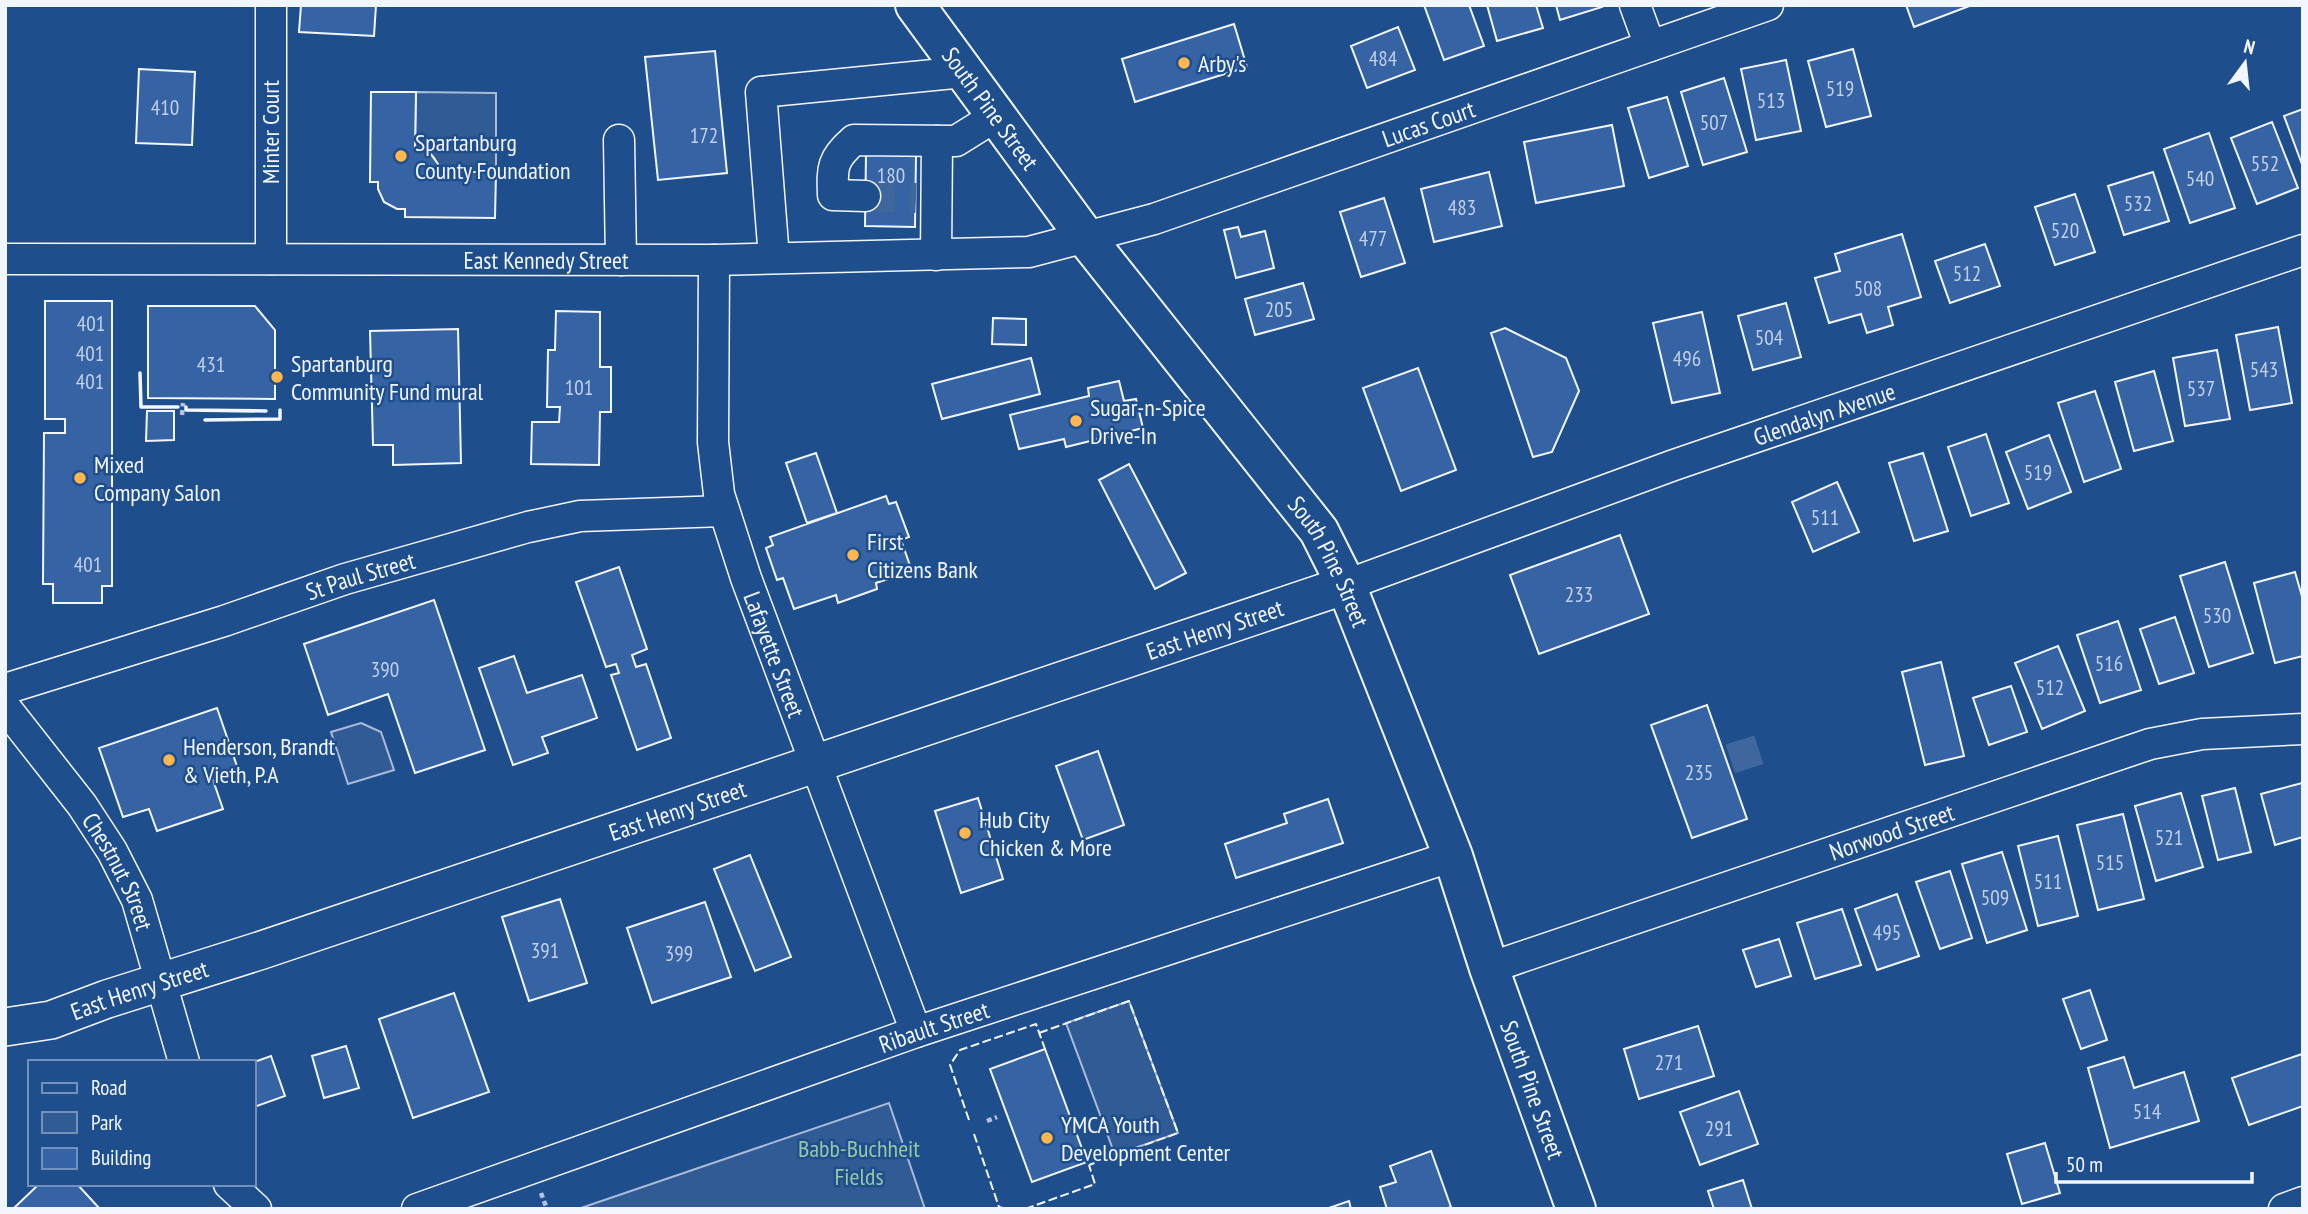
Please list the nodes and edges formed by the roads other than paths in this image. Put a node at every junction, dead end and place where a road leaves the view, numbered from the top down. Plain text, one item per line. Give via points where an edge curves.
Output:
1 (271, 5) edge
2 (915, 5) edge
3 (1635, 5) edge
4 (1768, 5) edge
5 (1650, 46) junction
6 (964, 72) junction
7 (996, 116) junction
8 (619, 140) dead end
9 (937, 141) junction
10 (865, 196) tunnel mouth
11 (1086, 238) junction
12 (2303, 250) edge
13 (936, 255) junction
14 (774, 258) junction
15 (5, 259) edge
16 (271, 259) junction
17 (621, 260) junction
18 (714, 260) junction
19 (724, 511) junction
20 (1346, 585) junction
21 (5, 689) edge
22 (5, 707) edge
23 (2303, 729) edge
24 (817, 762) junction
25 (1453, 856) junction
26 (1489, 968) junction
27 (162, 983) junction
28 (5, 1027) edge
29 (916, 1032) junction
30 (183, 1060) edge
31 (231, 1186) edge
32 (2303, 1202) edge
33 (256, 1209) edge
34 (417, 1209) edge
35 (1576, 1209) edge
36 (2284, 1209) edge

1 - 16 street, Minter Court
2 - 6 highway, South Pine Street
3 - 5 street
4 - 5 street, Lucas Court
5 - 11 street, Lucas Court via 1154,219
6 - 7 highway, South Pine Street
6 - 14 street via 761,92
7 - 9 street via 956,141
7 - 11 highway, South Pine Street
8 - 17 street
9 - 10 street via 854,140 839,153 832,169 833,195
9 - 13 street via 926,198
11 - 13 street, East Kennedy Street via 1029,252
11 - 20 highway, South Pine Street via 1319,531
12 - 20 street, Glendalyn Avenue via 1674,465
13 - 14 street, East Kennedy Street
14 - 18 street, East Kennedy Street
15 - 16 street, East Kennedy Street
16 - 17 street, East Kennedy Street
17 - 18 street, East Kennedy Street
18 - 19 street, Lafayette Street via 713,442
19 - 21 street, St Paul Street via 580,516 528,527 345,579
19 - 24 street, Lafayette Street
20 - 24 main road, East Henry Street
20 - 25 highway, South Pine Street
22 - 27 street, Chestnut Street via 112,851 136,900
23 - 26 street, Norwood Street via 2202,734 2150,744
24 - 27 main road, East Henry Street
24 - 29 street, Lafayette Street
25 - 26 highway, South Pine Street
25 - 29 street, Ribault Street
26 - 35 highway, South Pine Street
27 - 28 main road, East Henry Street via 51,1020
27 - 30 street, Chestnut Street
29 - 34 street, Ribault Street
31 - 33 street
32 - 36 street

